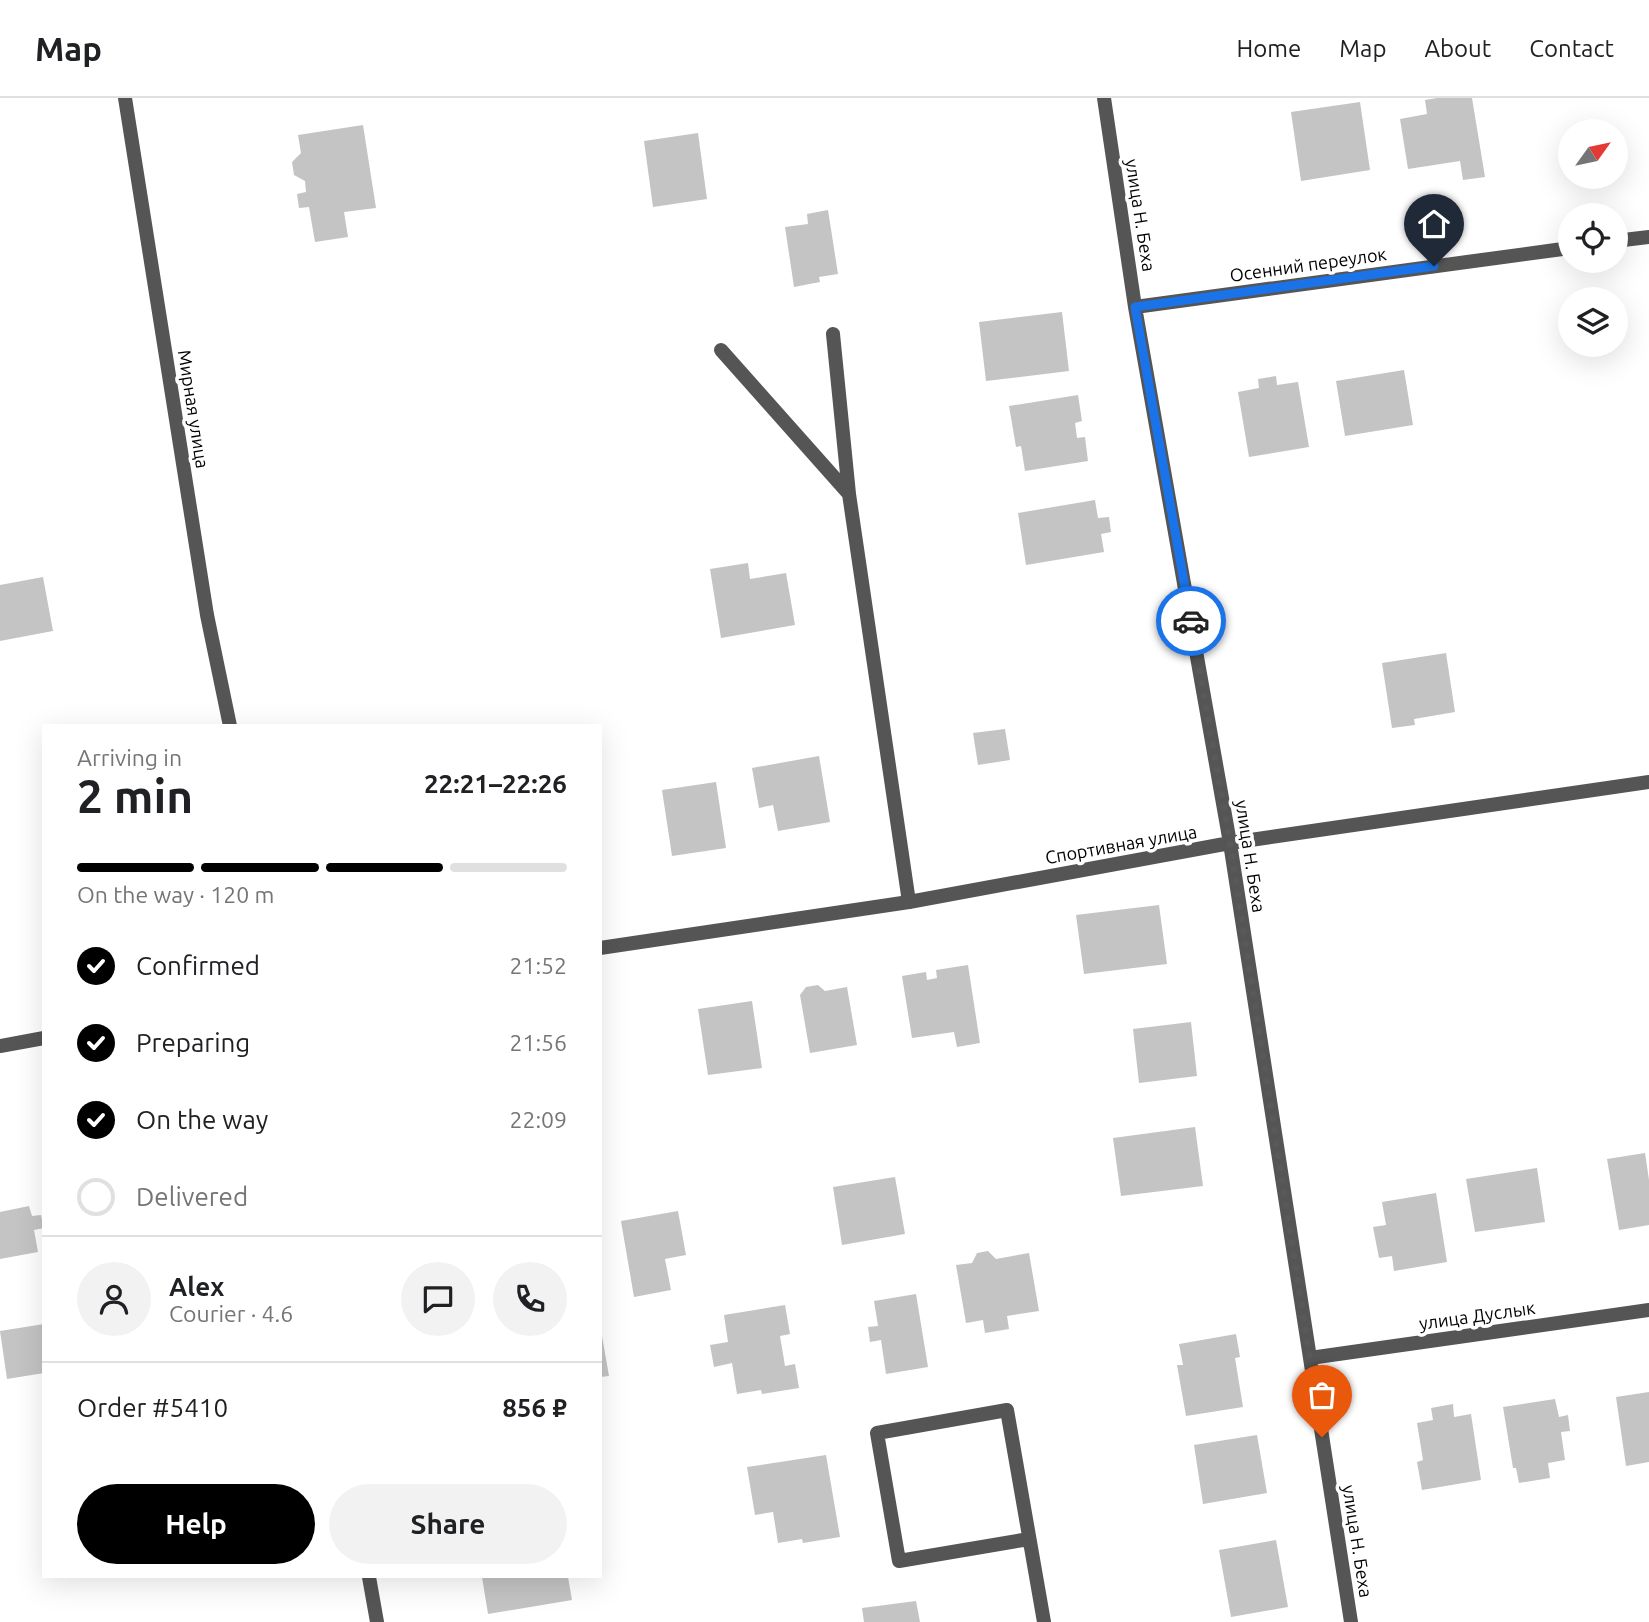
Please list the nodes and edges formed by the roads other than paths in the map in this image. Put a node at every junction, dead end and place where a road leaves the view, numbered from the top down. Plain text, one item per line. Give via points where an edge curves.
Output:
1 (125, 98) edge
2 (1104, 98) edge
3 (1649, 237) edge
4 (1628, 239) edge
5 (1558, 250) edge
6 (1135, 307) junction
7 (833, 334) dead end
8 (721, 350) dead end
9 (849, 494) junction
10 (230, 724) edge
11 (1649, 782) edge
12 (1230, 843) junction
13 (909, 902) junction
14 (602, 948) edge
15 (42, 1038) edge
16 (0, 1046) edge
17 (1649, 1310) edge
18 (1310, 1358) junction
19 (1029, 1539) junction
20 (369, 1578) edge
21 (377, 1622) edge
22 (1044, 1622) edge
23 (1352, 1622) edge

1 - 10 street, Мирная улица via 207,615
2 - 6 street, улица Н. Беха
3 - 4 street
5 - 6 street, Осенний переулок
6 - 12 street, улица Н. Беха
7 - 9 street
8 - 9 street
9 - 13 street
11 - 12 street, Спортивная улица
12 - 13 street, Спортивная улица
12 - 18 street, улица Н. Беха
13 - 14 street, Спортивная улица
15 - 16 street
17 - 18 street, улица Дуслык
18 - 23 street, улица Н. Беха
19 - 19 street via 1007,1410 877,1433 899,1561
19 - 22 street
20 - 21 street

